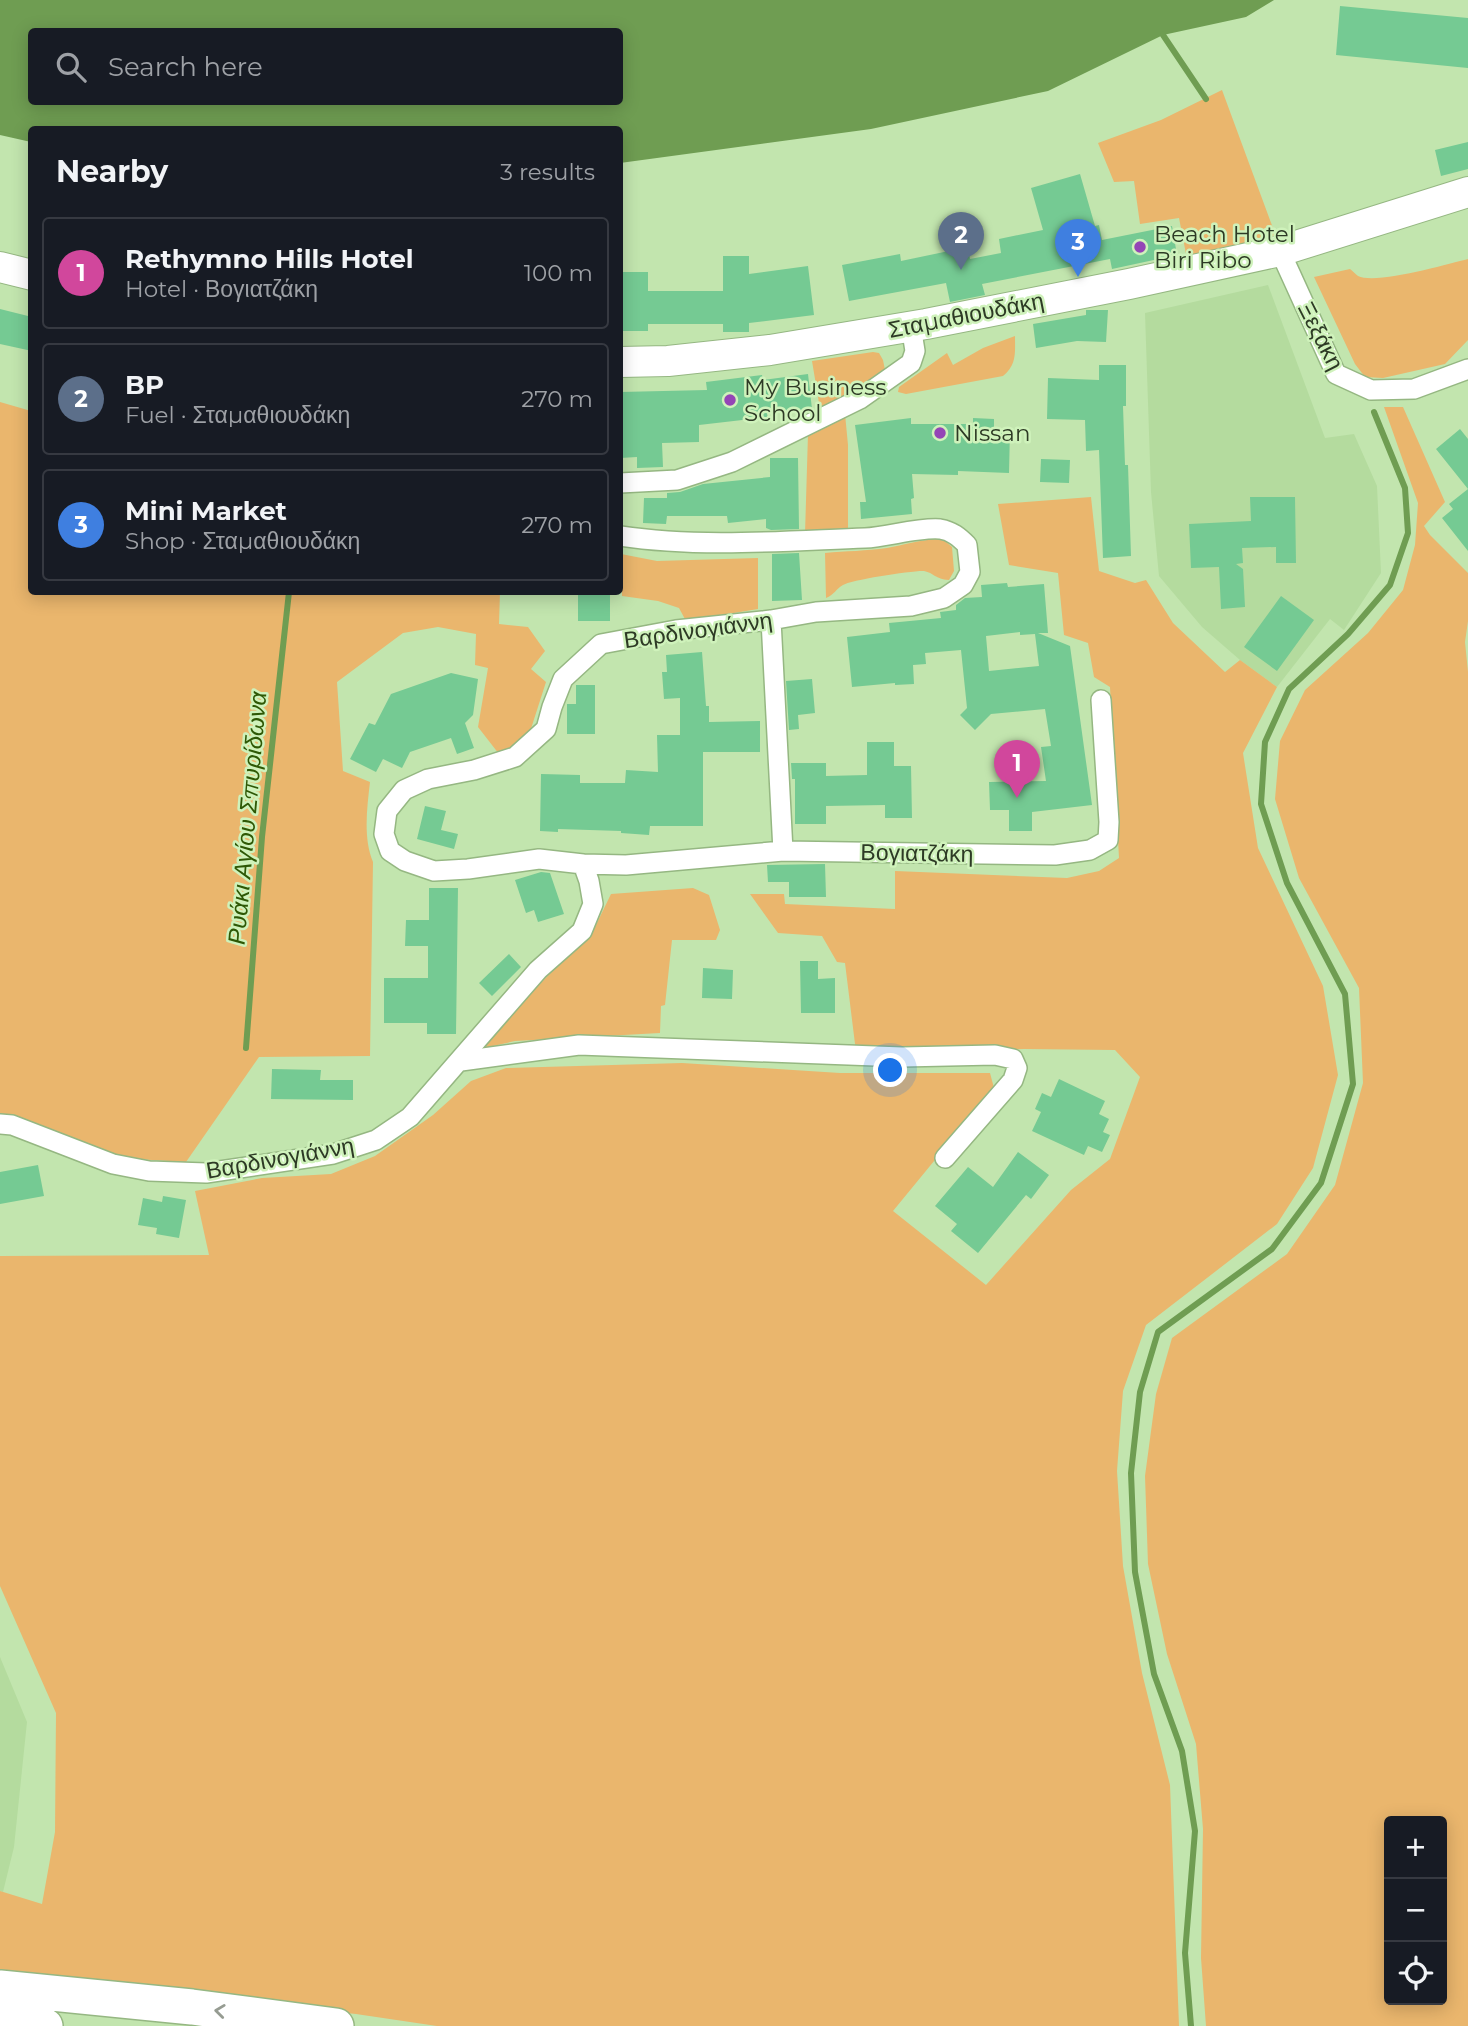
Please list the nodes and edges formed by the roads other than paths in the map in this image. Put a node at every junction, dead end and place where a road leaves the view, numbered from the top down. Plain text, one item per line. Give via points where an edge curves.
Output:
1 (1468, 192) edge
2 (1280, 251) junction
3 (0, 267) edge
4 (28, 274) edge
5 (911, 326) junction
6 (623, 362) edge
7 (1468, 369) edge
8 (623, 483) edge
9 (623, 536) edge
10 (771, 620) junction
11 (1101, 699) dead end
12 (783, 851) junction
13 (583, 864) junction
14 (461, 1061) junction
15 (0, 1124) edge
16 (946, 1158) dead end
17 (0, 1988) edge
18 (0, 2021) edge
19 (45, 2026) edge
20 (336, 2026) edge

1 - 2 main road, Σταμαθιουδάκη
2 - 5 main road, Σταμαθιουδάκη
2 - 7 street, Ξεξάκη via 1336,374 1371,390 1414,389
3 - 4 main road
5 - 6 main road, Σταμαθιουδάκη via 770,350
5 - 8 street via 915,351 911,363 860,399 732,462 677,480
9 - 10 street, Βαρδινογιάννη via 666,542 792,540 869,538 939,529 967,544 970,572 963,585 944,598 911,606
10 - 12 street
10 - 13 street, Βαρδινογιάννη via 601,644 563,679 546,729 515,757 428,779 404,790 387,811 384,834 390,851 434,871 539,859
11 - 12 street, Βογιατζάκη via 1108,840 1090,850 1011,856
12 - 13 street, Βογιατζάκη via 626,865
13 - 14 street, Βαρδινογιάννη via 593,904 582,932 538,970
14 - 15 street, Βαρδινογιάννη via 410,1117 376,1140 333,1154 206,1172 149,1171 113,1164
14 - 16 street via 579,1045 1013,1059 1017,1068 1013,1080
20 -> 17 highway
18 - 19 highway

